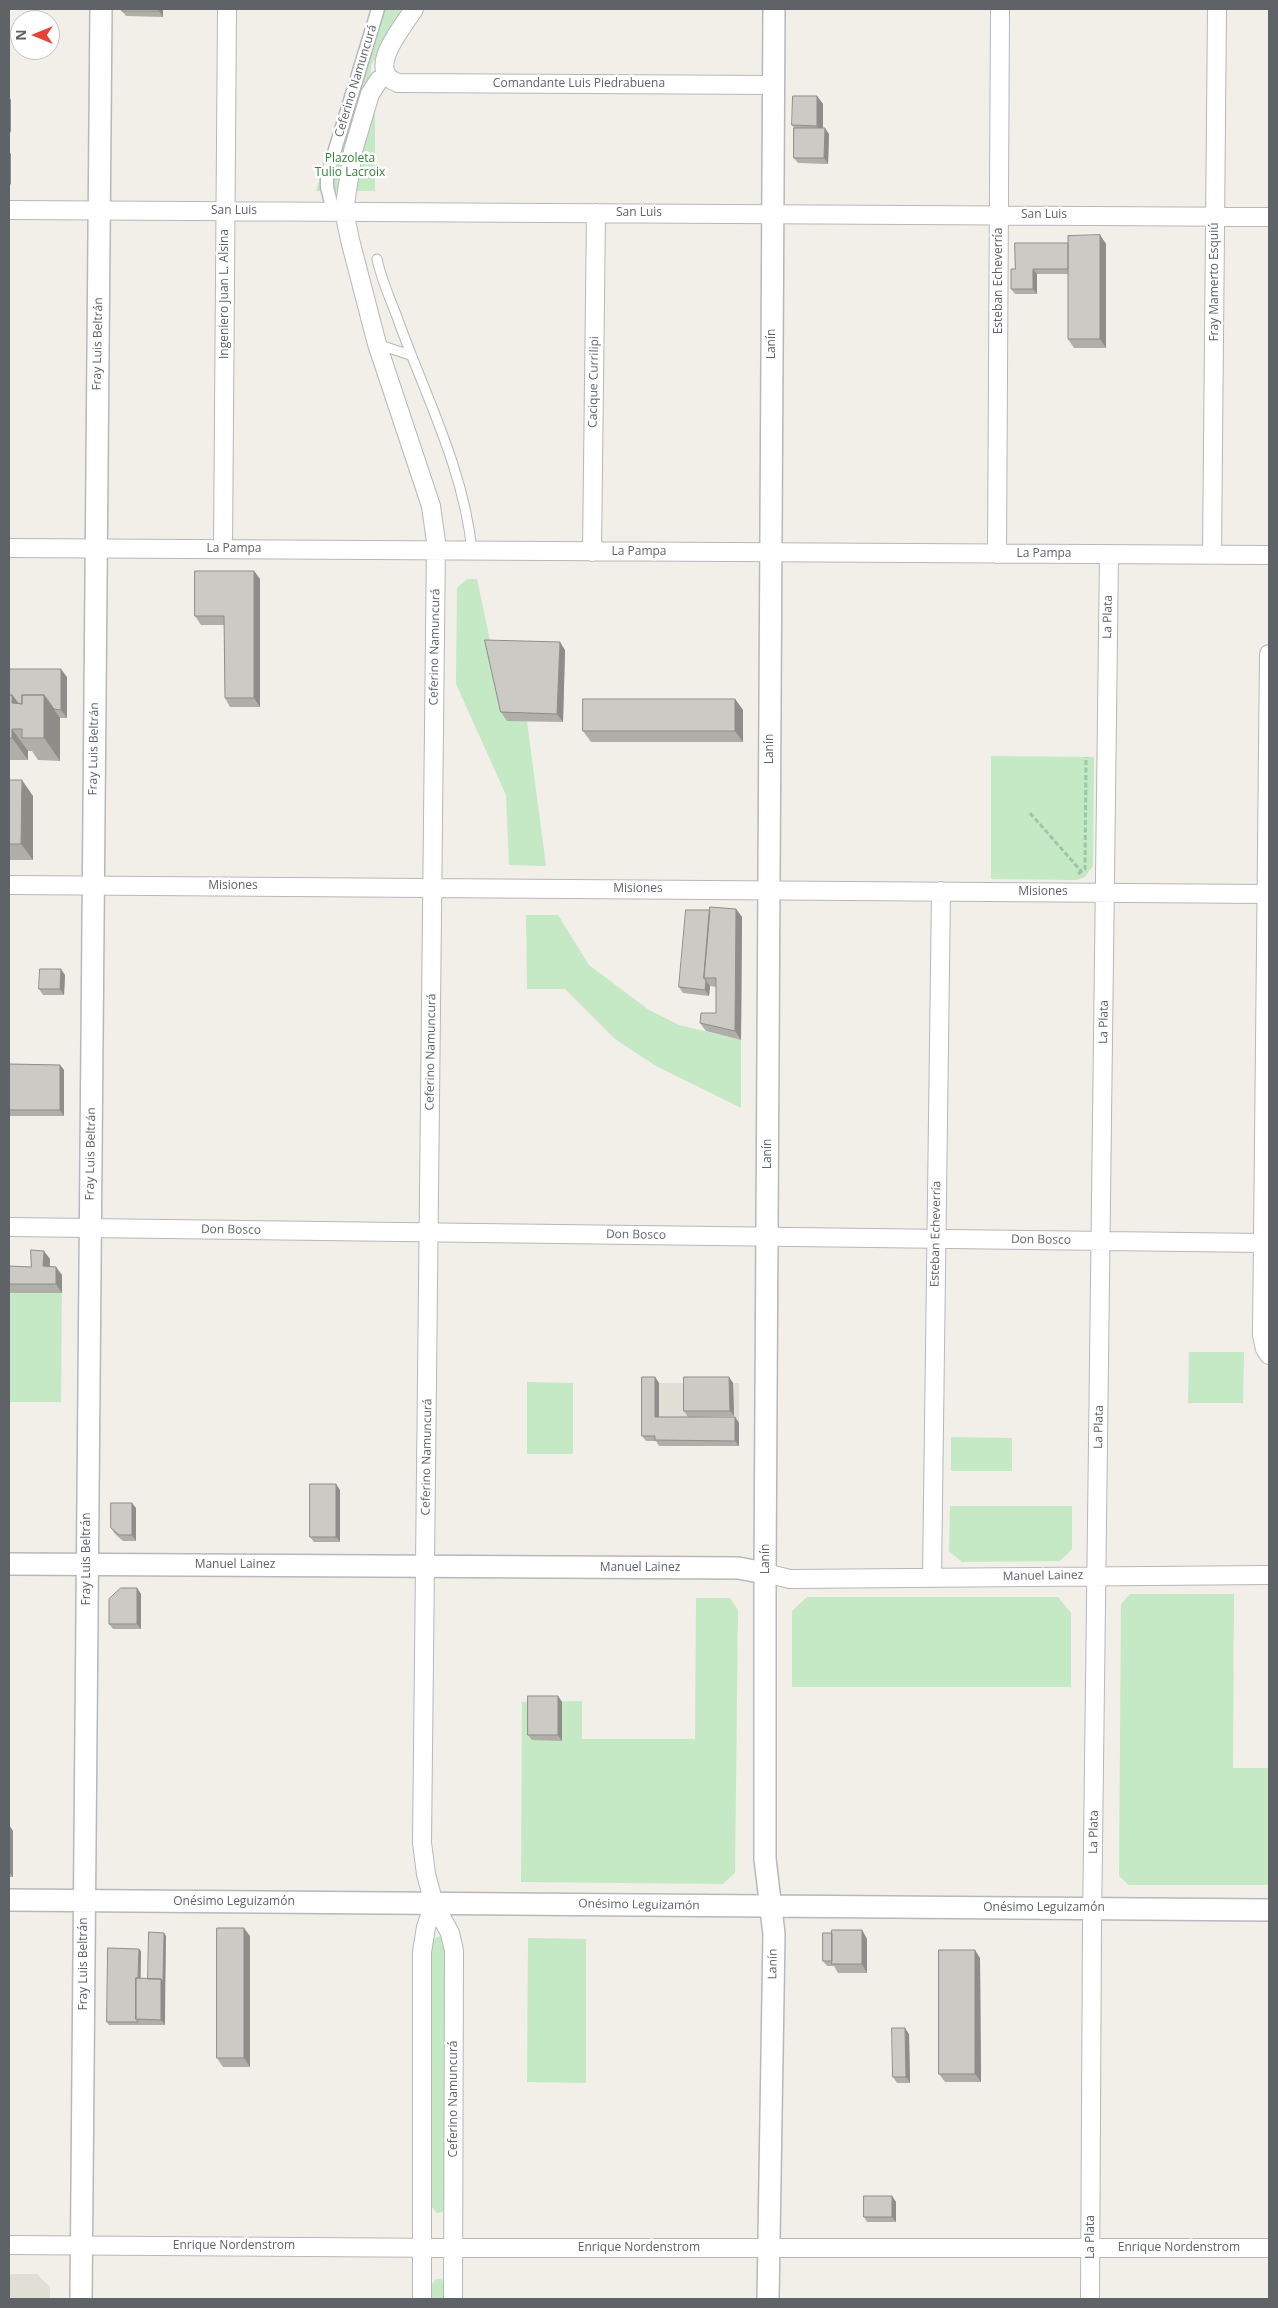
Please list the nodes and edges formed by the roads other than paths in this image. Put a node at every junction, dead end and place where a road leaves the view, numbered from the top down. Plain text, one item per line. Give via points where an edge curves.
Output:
1 (101, 9) edge
2 (227, 9) edge
3 (378, 9) edge
4 (414, 9) edge
5 (774, 9) edge
6 (1000, 9) edge
7 (1216, 9) edge
8 (387, 76) junction
9 (774, 85) junction
10 (9, 210) edge
11 (99, 210) junction
12 (226, 211) junction
13 (339, 211) junction
14 (596, 213) junction
15 (773, 214) junction
16 (999, 215) junction
17 (1215, 216) junction
18 (1269, 217) edge
19 (377, 259) dead end
20 (377, 344) junction
21 (410, 355) junction
22 (9, 548) edge
23 (96, 548) junction
24 (223, 549) junction
25 (436, 551) junction
26 (472, 551) junction
27 (592, 552) junction
28 (771, 553) junction
29 (997, 554) junction
30 (1109, 554) junction
31 (1212, 555) junction
32 (1269, 555) edge
33 (1269, 654) edge
34 (9, 885) edge
35 (93, 885) junction
36 (433, 888) junction
37 (769, 890) junction
38 (941, 891) junction
39 (1105, 892) junction
40 (1267, 894) junction
41 (1267, 1058) edge
42 (9, 1227) edge
43 (90, 1228) junction
44 (429, 1232) junction
45 (767, 1236) junction
46 (936, 1238) junction
47 (1101, 1241) junction
48 (1263, 1243) junction
49 (1269, 1355) edge
50 (9, 1564) edge
51 (87, 1564) junction
52 (426, 1566) junction
53 (766, 1573) junction
54 (1098, 1575) junction
55 (1269, 1575) edge
56 (932, 1578) junction
57 (9, 1900) edge
58 (84, 1901) junction
59 (434, 1904) junction
60 (770, 1907) junction
61 (1093, 1909) junction
62 (1269, 1910) edge
63 (9, 2245) edge
64 (81, 2245) junction
65 (422, 2247) junction
66 (453, 2248) junction
67 (769, 2248) junction
68 (1091, 2248) junction
69 (1269, 2248) edge
70 (81, 2299) edge
71 (422, 2299) edge
72 (453, 2299) edge
73 (768, 2299) edge
74 (1090, 2299) edge

1 - 11 street, Fray Luis Beltrán
2 - 12 street, Ingeniero Juan L. Alsina
3 - 13 street, Ceferino Namuncurá via 327,176 326,186
4 - 8 street, Ceferino Namuncurá via 385,58 383,65
5 - 9 street, Lanín
6 - 16 street, Esteban Echeverría
7 - 17 street, Fray Mamerto Esquiú
8 - 9 street, Comandante Luis Piedrabuena via 405,84
8 - 13 street via 379,80 370,94
9 - 15 street, Lanín
10 - 11 street, San Luis
11 - 12 street, San Luis
11 - 23 street, Fray Luis Beltrán
12 - 13 street, San Luis
12 - 24 street, Ingeniero Juan L. Alsina
13 - 14 street, San Luis
13 - 20 street, Ceferino Namuncurá via 350,240
14 - 15 street, San Luis
14 - 27 street, Cacique Currilipi
15 - 16 street, San Luis
15 - 28 street, Lanín
16 - 17 street, San Luis
16 - 29 street, Esteban Echeverría
17 - 18 street, San Luis
17 - 31 street, Fray Mamerto Esquiú
19 - 21 lane
20 - 21 lane
20 - 25 street, Ceferino Namuncurá via 431,506
21 - 26 lane via 460,483
22 - 23 street, La Pampa
23 - 24 street, La Pampa
23 - 35 street, Fray Luis Beltrán
24 - 25 street, La Pampa
25 - 26 street, La Pampa
25 - 36 street, Ceferino Namuncurá
26 - 27 street, La Pampa
27 - 28 street, La Pampa
28 - 29 street, La Pampa
28 - 37 street, Lanín
29 - 30 street, La Pampa
30 - 31 street, La Pampa
30 - 39 street, La Plata
31 - 32 street, La Pampa
33 - 40 street
34 - 35 street, Misiones
35 - 36 street, Misiones
35 - 43 street, Fray Luis Beltrán
36 - 37 street, Misiones
36 - 44 street, Ceferino Namuncurá
37 - 38 street, Misiones
37 - 45 street, Lanín
38 - 39 street, Misiones
38 - 46 street, Esteban Echeverría
39 - 40 street, Misiones
39 - 47 street, La Plata
40 - 41 street
41 - 48 street
42 - 43 street, Don Bosco
43 - 44 street, Don Bosco
43 - 51 street, Fray Luis Beltrán
44 - 45 street, Don Bosco
44 - 52 street, Ceferino Namuncurá
45 - 46 street, Don Bosco
45 - 53 street, Lanín
46 - 47 street, Don Bosco
46 - 56 street, Esteban Echeverría
47 - 48 street, Don Bosco
47 - 54 street, La Plata
48 - 49 street via 1262,1335
50 - 51 street, Manuel Lainez
51 - 52 street, Manuel Lainez
51 - 58 street, Fray Luis Beltrán
52 - 53 street, Manuel Lainez via 738,1568
52 - 59 street, Ceferino Namuncurá via 422,1843
53 - 56 street, Manuel Lainez via 790,1579
53 - 60 street, Lanín via 765,1859
54 - 55 street, Manuel Lainez
54 - 56 street, Manuel Lainez
54 - 61 street, La Plata
57 - 58 street, Onésimo Leguizamón
58 - 59 street, Onésimo Leguizamón
58 - 64 street, Fray Luis Beltrán
59 - 60 street, Onésimo Leguizamón
59 - 65 street via 422,1952
59 - 66 street, Ceferino Namuncurá via 450,1933 454,1951
60 - 61 street, Onésimo Leguizamón
60 - 67 street, Lanín via 774,1944
61 - 62 street, Onésimo Leguizamón
61 - 68 street, La Plata
63 - 64 street, Enrique Nordenstrom
64 - 65 street, Enrique Nordenstrom
64 - 70 street, Fray Luis Beltrán
65 - 66 street, Enrique Nordenstrom
65 - 71 street
66 - 67 street, Enrique Nordenstrom
66 - 72 street, Ceferino Namuncurá
67 - 68 street, Enrique Nordenstrom
67 - 73 street, Lanín
68 - 69 street, Enrique Nordenstrom
68 - 74 street, La Plata

